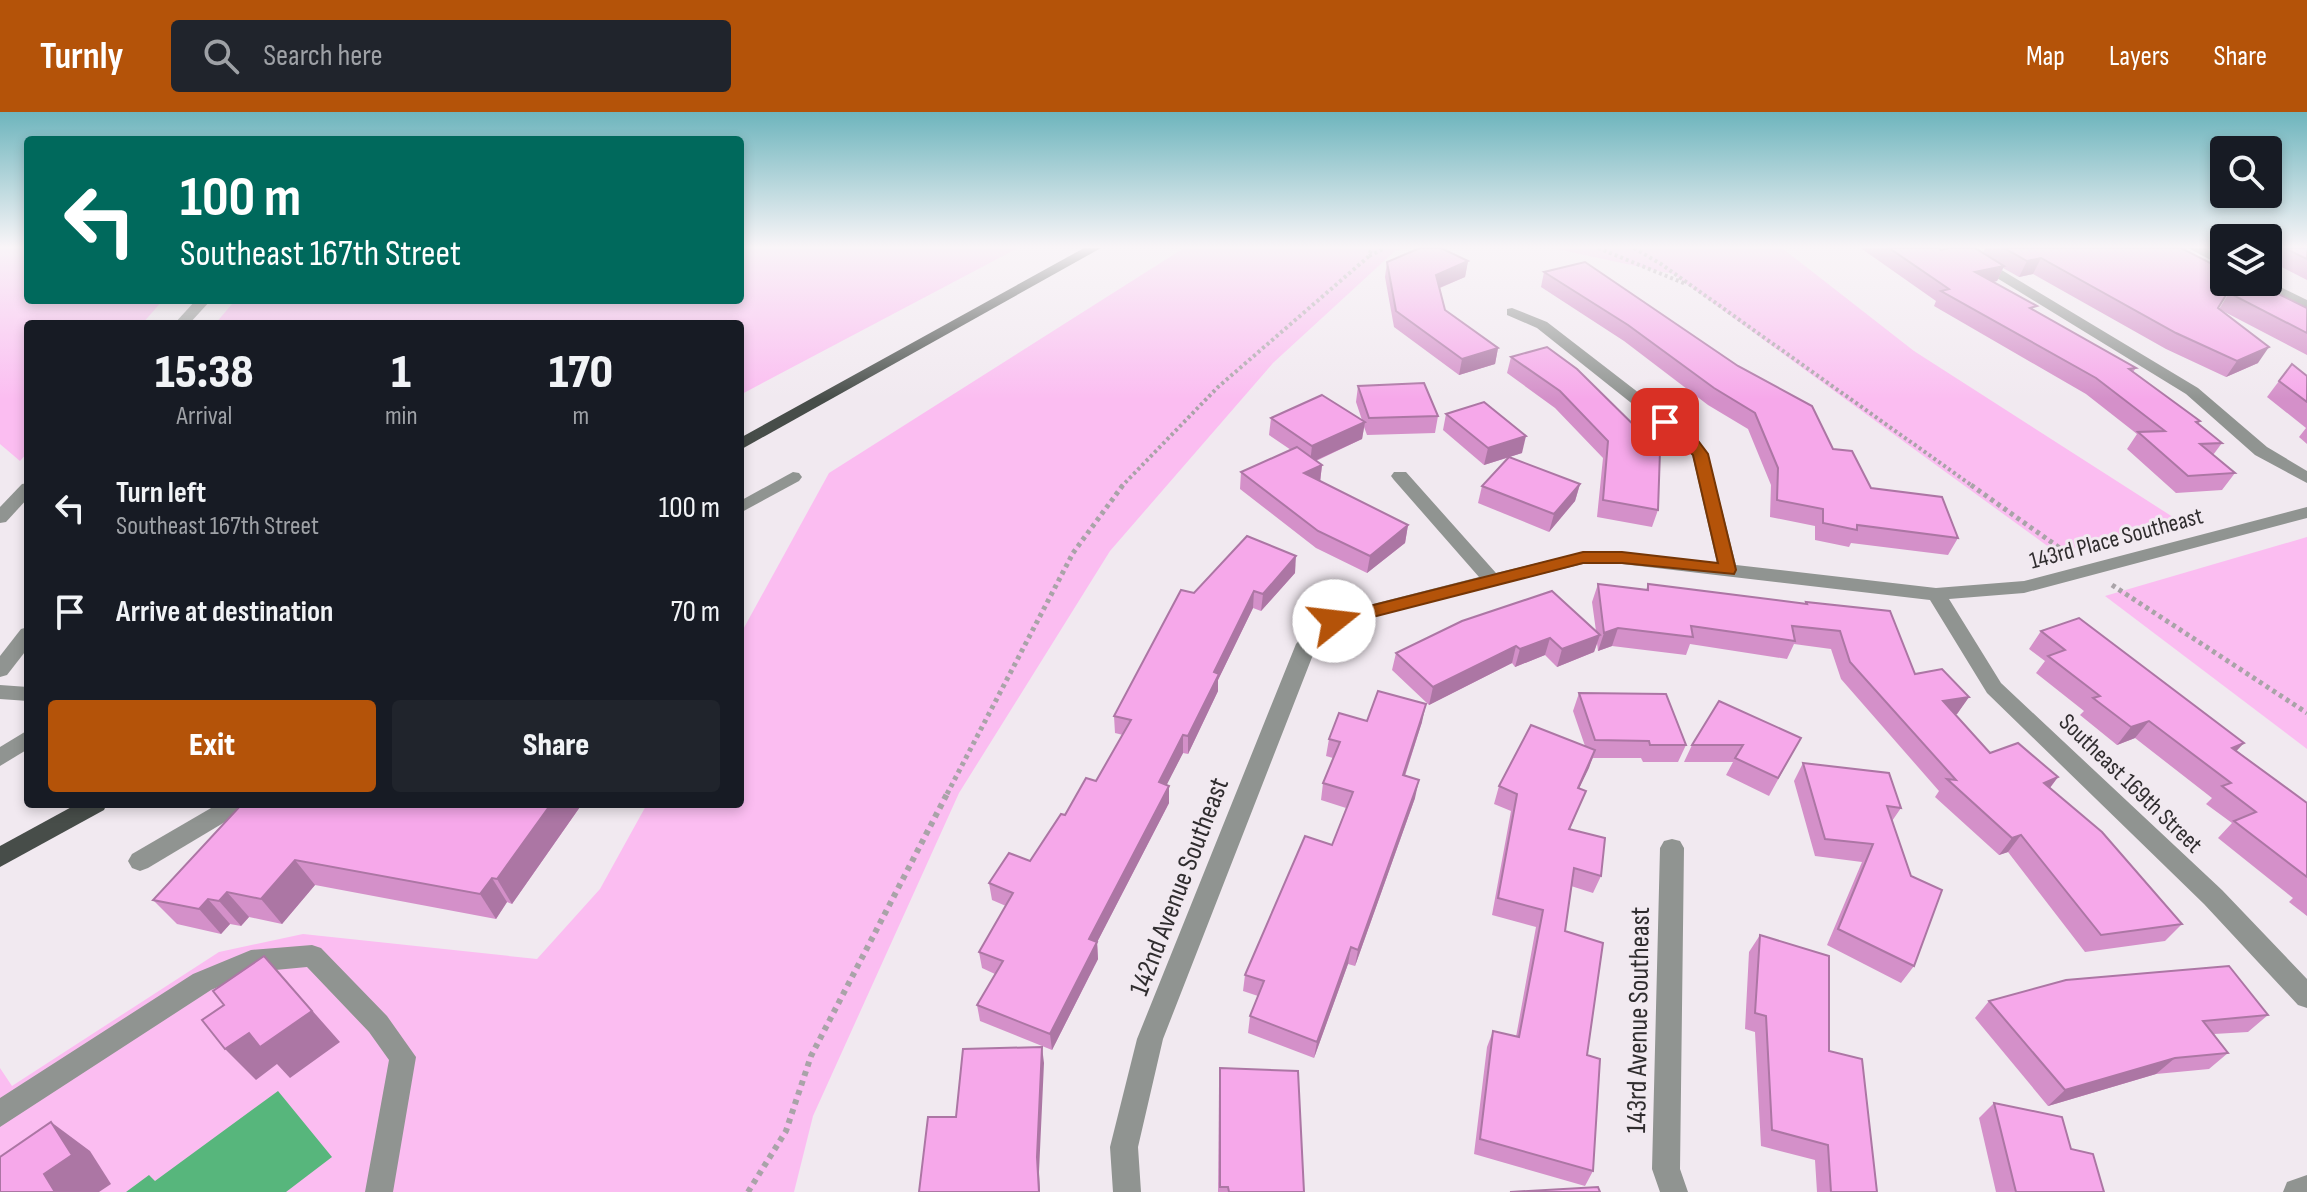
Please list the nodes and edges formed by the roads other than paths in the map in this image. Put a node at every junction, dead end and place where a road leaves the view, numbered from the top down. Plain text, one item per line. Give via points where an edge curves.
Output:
1 (1003, 298) edge
2 (2039, 298) edge
3 (200, 304) edge
4 (1512, 312) dead end
5 (185, 320) edge
6 (744, 443) edge
7 (1400, 476) dead end
8 (793, 477) dead end
9 (2307, 478) edge
10 (24, 492) edge
11 (744, 506) edge
12 (2307, 512) edge
13 (0, 518) edge
14 (1728, 570) junction
15 (1492, 580) junction
16 (1936, 594) junction
17 (24, 639) edge
18 (0, 670) edge
19 (0, 692) edge
20 (24, 694) edge
21 (24, 741) edge
22 (0, 758) edge
23 (89, 808) edge
24 (230, 808) edge
25 (1672, 848) dead end
26 (0, 857) edge
27 (140, 861) dead end
28 (2307, 997) edge
29 (0, 1114) edge
30 (2307, 1189) edge
31 (379, 1192) edge
32 (1127, 1192) edge
33 (1674, 1192) edge
34 (2297, 1192) edge

1 - 6 main road
2 - 9 street via 2192,391 2261,451
3 - 5 street
4 - 14 street via 1542,325 1690,441 1700,454
7 - 15 street
8 - 11 street
10 - 13 street
12 - 16 street, 143rd Place Southeast via 2024,587
14 - 15 street via 1583,558
14 - 16 street
15 - 32 street, 142nd Avenue Southeast via 1334,621 1314,631 1306,644 1150,1039 1124,1147
16 - 28 street, Southeast 169th Street via 1994,688 2213,897
17 - 18 street
19 - 20 street
21 - 22 street
23 - 26 main road
24 - 27 street
25 - 33 street, 143rd Avenue Southeast via 1666,1169
29 - 31 street via 202,982 251,961 312,956 403,1057
30 - 34 street

